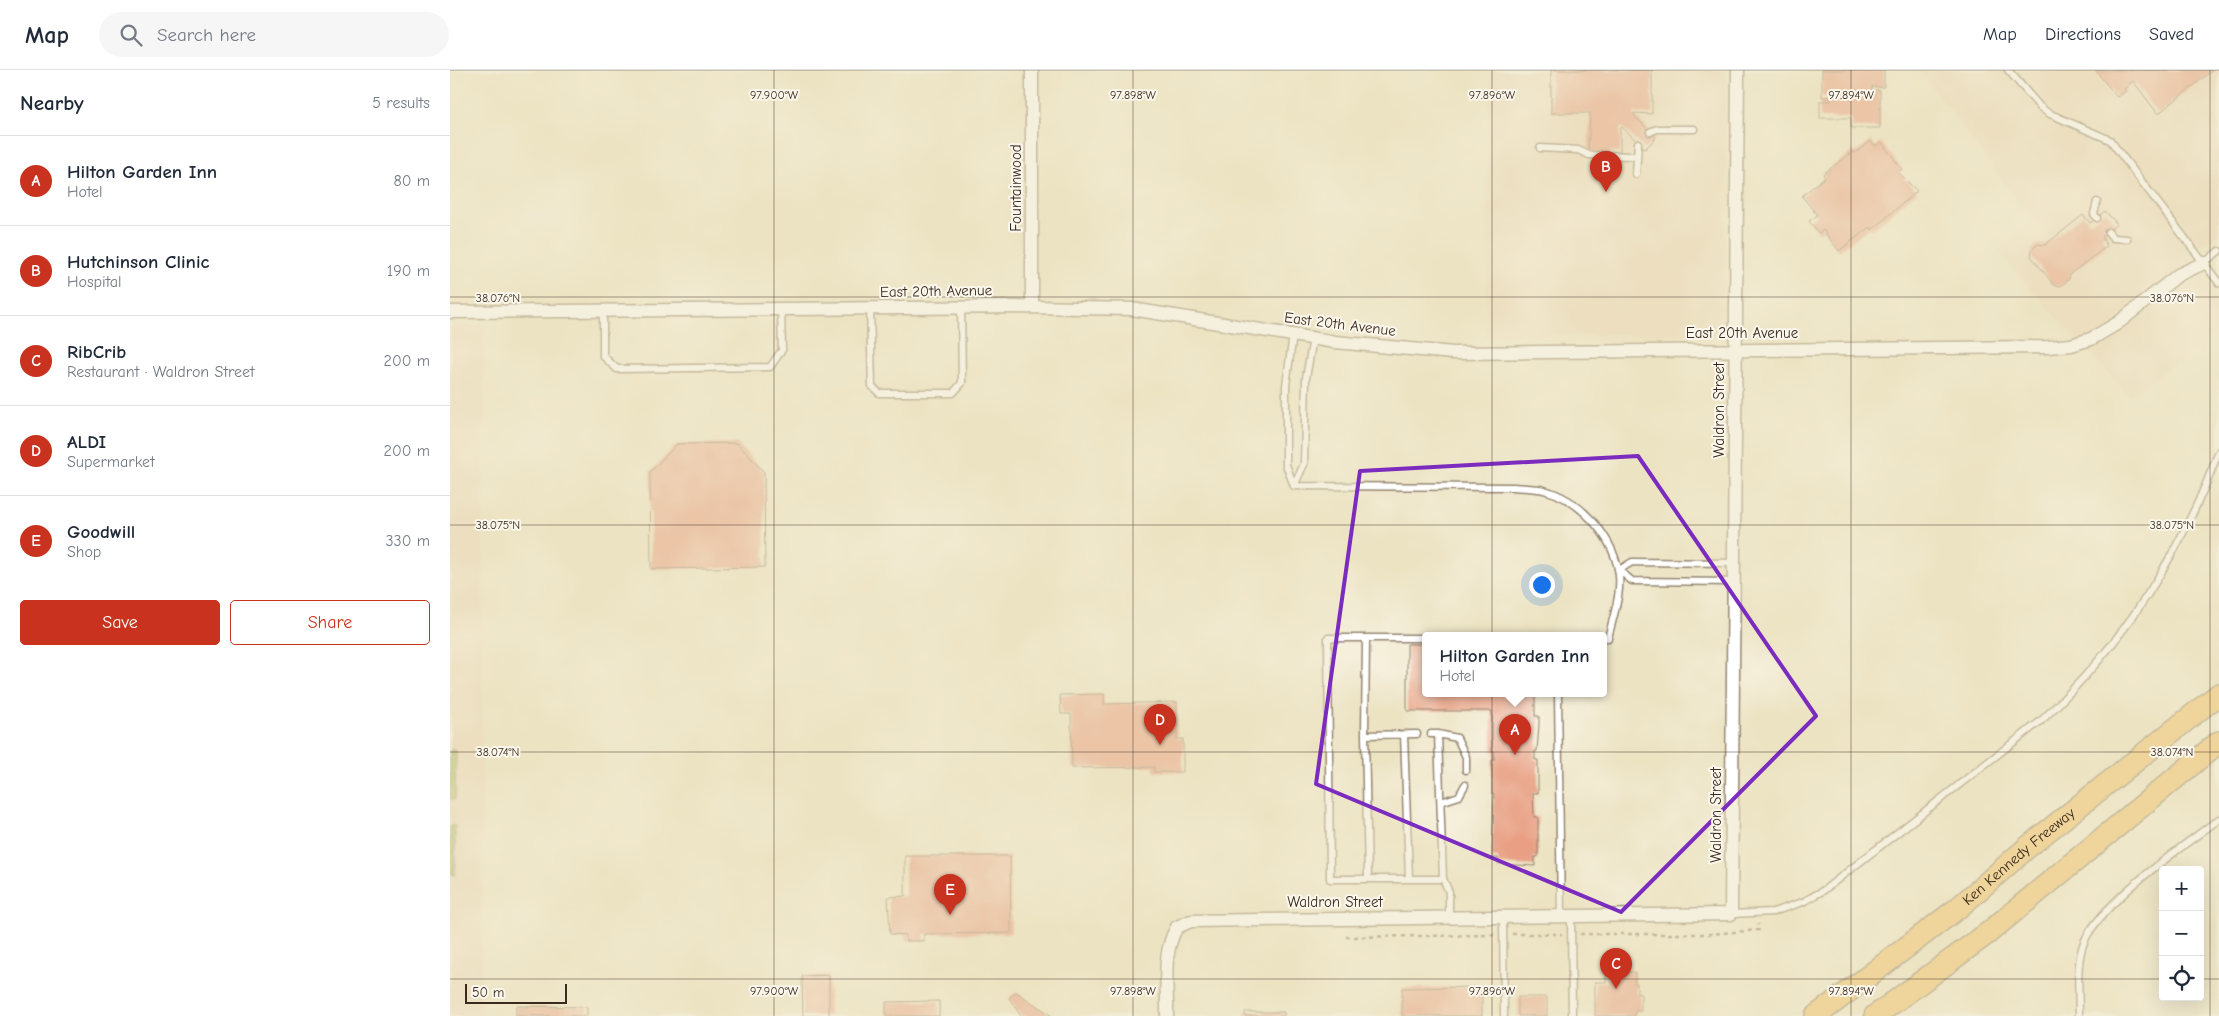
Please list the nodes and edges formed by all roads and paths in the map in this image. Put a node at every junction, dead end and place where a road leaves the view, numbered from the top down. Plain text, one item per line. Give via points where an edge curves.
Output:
1 (1032, 70) edge
2 (1738, 70) edge
3 (2008, 70) edge
4 (1694, 129) dead end
5 (1650, 132) dead end
6 (1638, 143) dead end
7 (1540, 148) dead end
8 (1636, 156) junction
9 (1636, 174) dead end
10 (2097, 202) dead end
11 (2096, 218) dead end
12 (2108, 232) dead end
13 (2127, 240) dead end
14 (2219, 251) edge
15 (2204, 263) junction
16 (2219, 283) edge
17 (960, 307) junction
18 (1032, 307) junction
19 (870, 308) junction
20 (781, 310) junction
21 (602, 311) junction
22 (450, 312) edge
23 (1293, 335) junction
24 (1314, 338) junction
25 (1736, 348) junction
26 (2219, 451) edge
27 (1294, 486) junction
28 (1734, 563) junction
29 (1619, 570) junction
30 (1734, 582) junction
31 (1366, 638) junction
32 (1422, 638) edge
33 (1607, 638) edge
34 (2219, 694) edge
35 (1558, 697) edge
36 (1404, 734) junction
37 (1416, 734) dead end
38 (1431, 734) dead end
39 (1438, 734) junction
40 (1365, 735) junction
41 (2219, 742) edge
42 (1466, 770) dead end
43 (1465, 784) dead end
44 (1441, 802) junction
45 (2219, 819) edge
46 (1368, 879) junction
47 (1409, 879) junction
48 (1443, 879) junction
49 (1731, 914) junction
50 (1503, 917) junction
51 (1566, 917) junction
52 (1449, 918) junction
53 (1758, 924) dead end
54 (1503, 934) junction
55 (1571, 934) junction
56 (1346, 937) dead end
57 (1167, 1016) edge
58 (1504, 1016) edge
59 (1572, 1016) edge
60 (1816, 1016) edge
61 (1875, 1016) edge
62 (2079, 1016) edge

1 - 18 street, Fountainwood
2 - 25 street, Waldron Street
3 - 15 lane via 2048,113 2110,140
4 - 5 lane via 1657,129
6 - 8 lane
7 - 8 lane via 1578,150 1589,155
8 - 9 lane
10 - 11 lane
12 - 13 lane via 2113,238
14 - 15 lane
15 - 16 lane
15 - 25 street, East 20th Avenue via 2178,275 2118,323 2091,339 2071,345
17 - 18 street, East 20th Avenue
17 - 19 street, East 20th Avenue
17 - 19 lane via 962,383 953,393 879,393 872,386
18 - 23 street, East 20th Avenue via 1132,309
19 - 20 street, East 20th Avenue
20 - 21 street, East 20th Avenue
20 - 21 lane via 782,350 770,367 617,369 604,356
21 - 22 street, East 20th Avenue
23 - 24 street, East 20th Avenue
23 - 27 lane via 1286,385 1286,465
24 - 25 street, East 20th Avenue via 1453,353
24 - 27 lane via 1306,378 1304,464
25 - 28 street, Waldron Street
26 - 49 lane via 2174,554 2130,622 2104,657 2042,720 1824,890 1773,912
27 - 29 lane via 1514,487 1545,490 1573,505 1597,524
28 - 29 lane via 1632,562
28 - 30 street, Waldron Street
29 - 30 lane via 1632,581
29 - 33 lane via 1617,600
30 - 49 street, Waldron Street
31 - 32 lane
31 - 40 lane
31 - 46 lane via 1328,638 1330,879
34 - 60 highway, Ken Kennedy Freeway via 2029,846 1958,908
35 - 51 lane
36 - 37 lane
36 - 40 lane
36 - 47 lane
38 - 39 lane
39 - 42 lane via 1458,738 1466,757
39 - 44 lane
40 - 46 lane
41 - 61 highway via 1988,933
43 - 44 lane via 1459,796
44 - 48 lane
45 - 62 lane via 2110,904 2091,926 2082,946 2079,964
46 - 47 lane
47 - 48 lane
48 - 52 lane via 1449,892
49 - 51 street, Waldron Street
50 - 51 street, Waldron Street
50 - 52 street, Waldron Street
50 - 54 lane
51 - 55 lane
52 - 57 street, Waldron Street via 1192,921 1177,927 1167,950
53 - 55 path via 1759,930 1711,934
54 - 55 path
54 - 56 path
54 - 58 lane
55 - 59 lane

